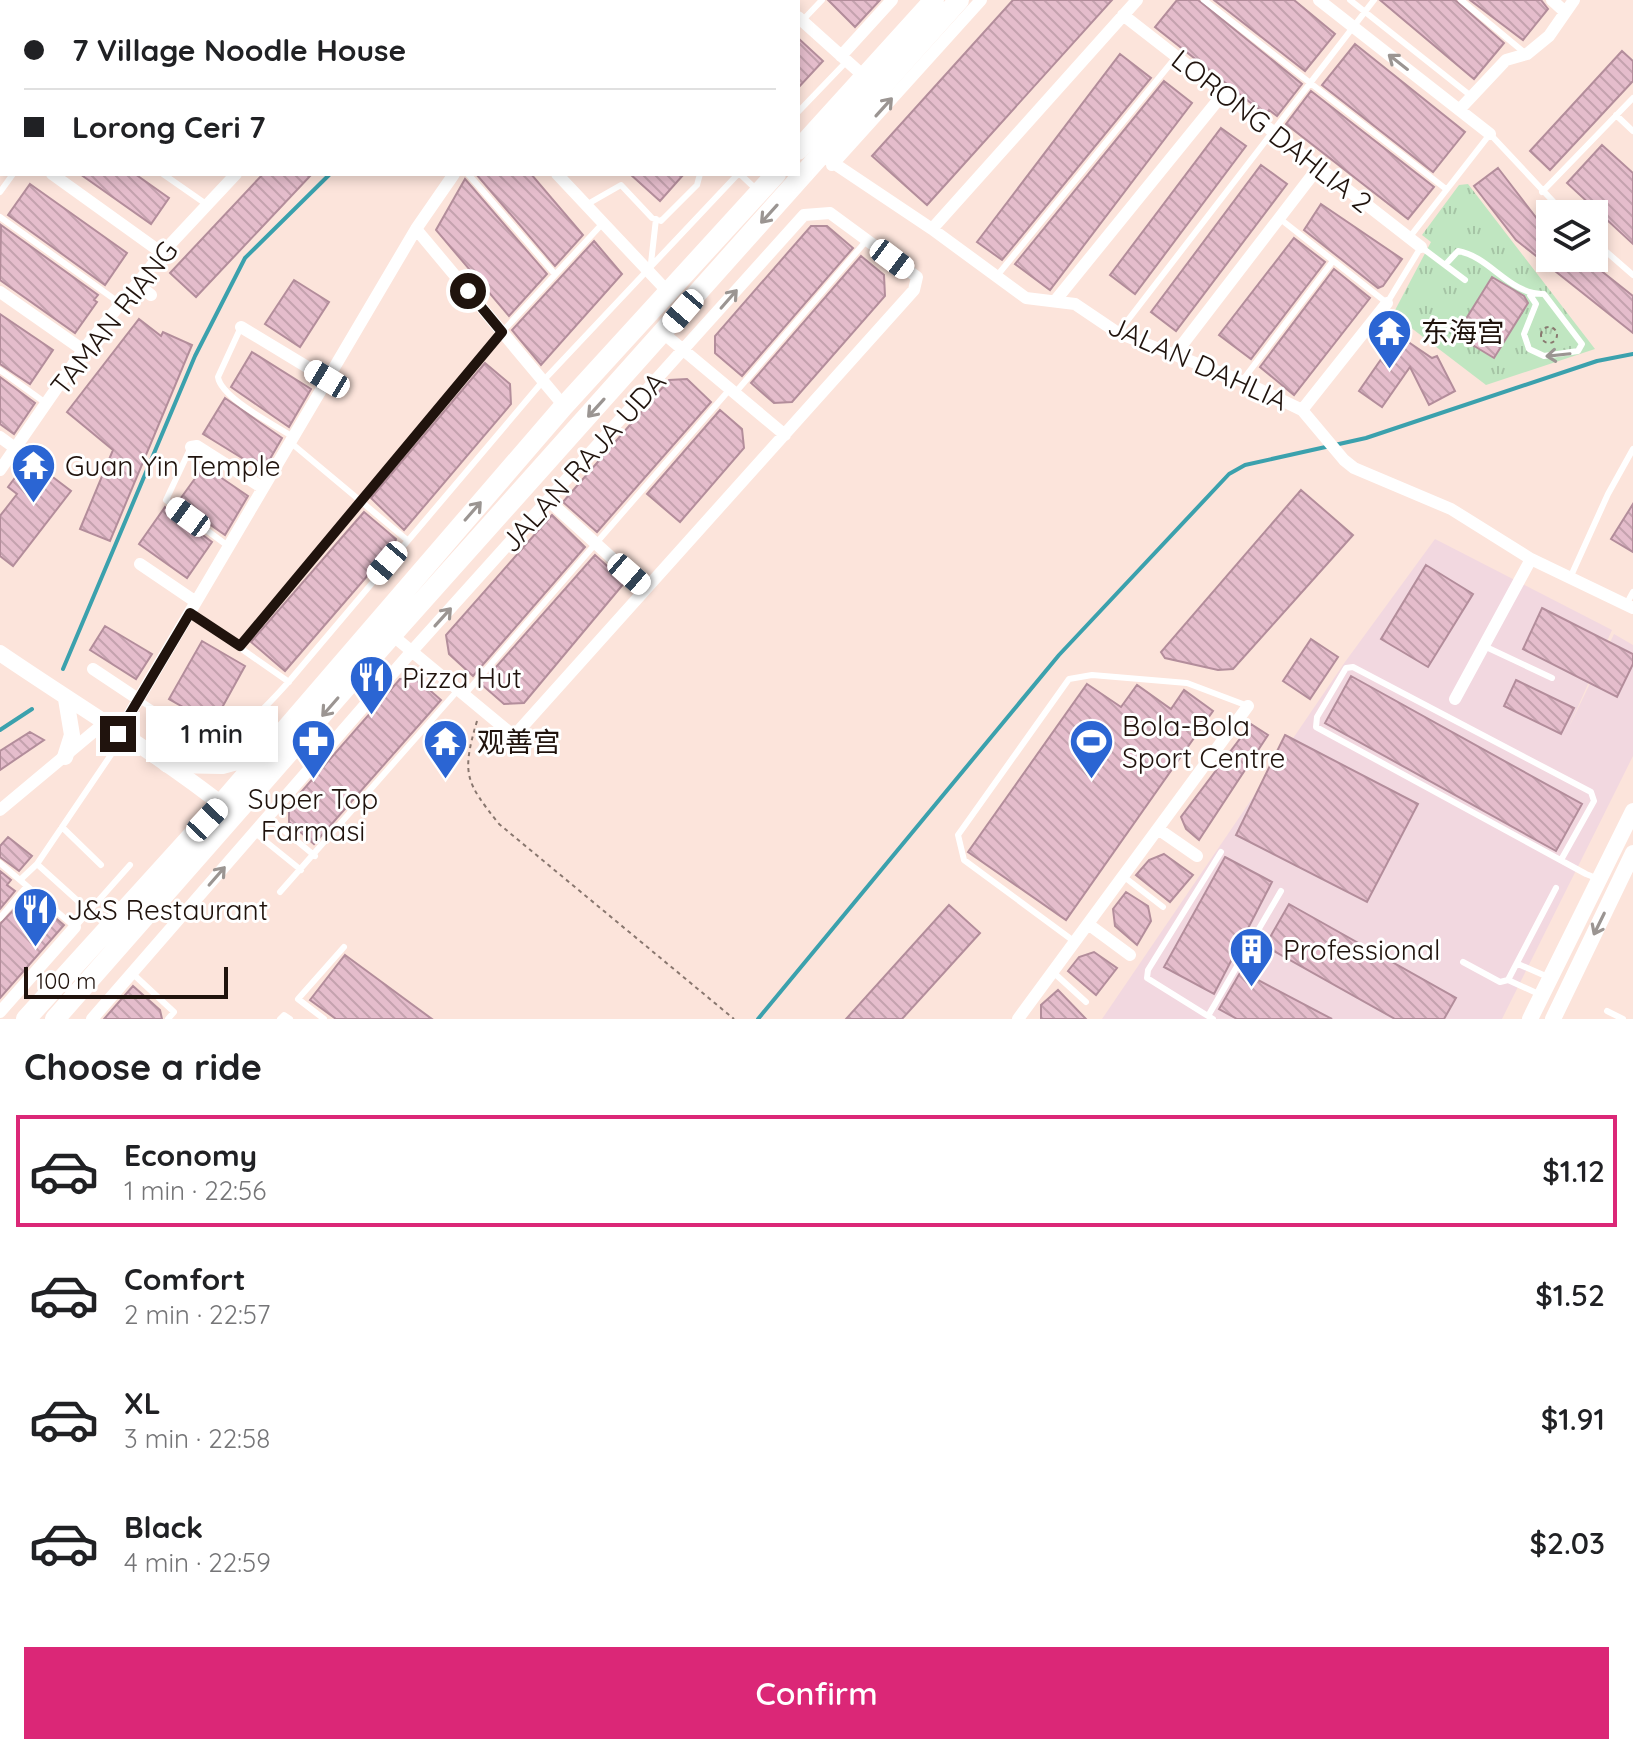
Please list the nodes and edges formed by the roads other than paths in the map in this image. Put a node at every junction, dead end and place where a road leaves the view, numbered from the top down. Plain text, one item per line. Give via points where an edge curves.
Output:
1 (822, 0) edge
2 (892, 0) edge
3 (934, 0) edge
4 (959, 0) edge
5 (981, 0) edge
6 (1137, 0) edge
7 (1204, 0) edge
8 (1319, 0) edge
9 (1350, 0) edge
10 (1374, 0) edge
11 (1461, 0) edge
12 (1552, 0) edge
13 (1574, 0) edge
14 (1564, 11) junction
15 (1364, 12) junction
16 (1123, 15) junction
17 (801, 23) edge
18 (1352, 26) junction
19 (1527, 54) junction
20 (1176, 57) junction
21 (844, 58) junction
22 (1310, 82) junction
23 (871, 83) junction
24 (1223, 94) junction
25 (1471, 96) junction
26 (1633, 98) edge
27 (800, 110) edge
28 (1459, 110) junction
29 (1616, 115) junction
30 (1633, 131) edge
31 (1271, 133) junction
32 (1490, 134) junction
33 (814, 153) edge
34 (1317, 169) junction
35 (800, 170) edge
36 (55, 176) edge
37 (166, 176) edge
38 (234, 176) edge
39 (453, 176) edge
40 (470, 176) edge
41 (559, 176) edge
42 (699, 176) edge
43 (737, 176) edge
44 (741, 176) edge
45 (774, 176) edge
46 (795, 176) edge
47 (1446, 189) junction
48 (759, 192) junction
49 (1542, 192) junction
50 (1550, 200) edge
51 (586, 205) junction
52 (208, 206) junction
53 (0, 217) edge
54 (1279, 218) junction
55 (656, 219) junction
56 (603, 223) junction
57 (416, 229) junction
58 (932, 229) junction
59 (1409, 238) junction
60 (867, 240) junction
61 (1421, 247) junction
62 (162, 253) junction
63 (1608, 253) edge
64 (1333, 261) junction
65 (1445, 265) junction
66 (649, 266) junction
67 (554, 273) junction
68 (1633, 275) edge
69 (996, 277) junction
70 (1465, 280) dead end
71 (137, 284) junction
72 (0, 292) edge
73 (668, 292) junction
74 (151, 295) dead end
75 (1530, 295) junction
76 (1055, 301) junction
77 (1387, 303) junction
78 (121, 304) junction
79 (241, 327) joint
80 (502, 332) junction
81 (663, 333) junction
82 (1118, 333) junction
83 (83, 350) junction
84 (684, 350) junction
85 (1175, 354) junction
86 (0, 370) edge
87 (327, 379) junction
88 (543, 381) junction
89 (1242, 381) junction
90 (732, 391) junction
91 (47, 404) junction
92 (564, 406) junction
93 (1302, 410) junction
94 (785, 435) junction
95 (0, 437) edge
96 (291, 440) junction
97 (191, 447) joint
98 (15, 448) junction
99 (1633, 449) edge
100 (0, 470) edge
101 (263, 488) junction
102 (361, 499) junction
103 (548, 500) junction
104 (406, 539) junction
105 (595, 544) junction
106 (228, 546) junction
107 (1531, 559) junction
108 (140, 564) dead end
109 (1570, 578) junction
110 (646, 589) junction
111 (1633, 592) edge
112 (1630, 606) edge
113 (193, 607) junction
114 (392, 635) junction
115 (240, 646) junction
116 (1484, 646) junction
117 (412, 651) junction
118 (3, 660) edge
119 (93, 669) dead end
120 (1552, 678) dead end
121 (289, 682) junction
122 (461, 692) junction
123 (66, 699) junction
124 (138, 699) junction
125 (1455, 699) dead end
126 (1248, 706) joint
127 (103, 724) junction
128 (121, 736) junction
129 (263, 753) junction
130 (65, 757) junction
131 (168, 763) junction
132 (228, 809) junction
133 (0, 810) edge
134 (1633, 811) edge
135 (268, 817) junction
136 (62, 827) junction
137 (1158, 829) junction
138 (254, 832) junction
139 (1221, 852) dead end
140 (1633, 853) edge
141 (315, 856) junction
142 (1197, 856) dead end
143 (1561, 860) junction
144 (0, 863) edge
145 (37, 864) junction
146 (101, 865) dead end
147 (130, 865) dead end
148 (301, 870) junction
149 (1123, 876) junction
150 (1599, 879) junction
151 (20, 880) junction
152 (27, 886) junction
153 (1556, 888) dead end
154 (1281, 891) dead end
155 (280, 892) dead end
156 (1163, 907) dead end
157 (89, 911) junction
158 (0, 918) edge
159 (1088, 924) junction
160 (75, 927) junction
161 (1075, 942) junction
162 (344, 947) dead end
163 (1130, 955) dead end
164 (1463, 962) dead end
165 (1518, 964) junction
166 (1053, 972) junction
167 (132, 973) junction
168 (1551, 978) junction
169 (1508, 980) junction
170 (1542, 996) junction
171 (1086, 1002) dead end
172 (1607, 1011) dead end
173 (0, 1012) edge
174 (1211, 1018) edge
175 (26, 1019) edge
176 (55, 1019) edge
177 (92, 1019) edge
178 (168, 1019) edge
179 (280, 1019) edge
180 (290, 1019) edge
181 (324, 1019) edge
182 (1018, 1019) edge
183 (1530, 1019) edge
184 (1553, 1019) edge
185 (1623, 1019) edge

1 - 17 lane
2 - 21 street
3 - 23 main road, JALAN RAJA UDA
4 - 23 main road, JALAN RAJA UDA
33 -> 5 street
6 - 16 street
7 - 22 lane
8 - 18 street
9 - 15 lane
10 - 15 lane
11 - 19 lane
12 - 14 street
13 - 14 street
14 - 19 street via 1549,36
15 - 18 lane
15 - 25 lane
16 - 20 street, LORONG DAHLIA 2
16 - 58 street
17 - 21 street
18 - 22 lane
28 -> 18 street
19 - 25 street via 1506,60
20 - 24 street, LORONG DAHLIA 2
20 - 69 lane
21 - 23 street
21 - 27 lane
22 - 31 lane
22 - 47 lane
23 - 33 main road, JALAN RAJA UDA
24 - 31 street, LORONG DAHLIA 2
24 - 76 street
25 - 28 street
26 - 29 lane
28 - 32 street
29 - 30 lane
29 - 49 lane
31 - 34 street, LORONG DAHLIA 2
31 - 82 lane
32 - 47 lane
32 - 49 lane
33 -> 35 main road, JALAN RAJA UDA
33 - 58 street, JALAN DAHLIA
34 - 54 street
34 - 59 street, LORONG DAHLIA 2
36 - 62 street
37 - 52 lane
38 - 52 street, TAMAN RIANG
39 - 57 street
40 - 67 lane
41 - 51 street
42 - 55 lane via 661,221
43 - 66 lane
44 - 48 lane
45 - 48 main road, JALAN RAJA UDA
46 -> 81 main road, JALAN RAJA UDA
47 - 59 lane
48 - 73 main road, JALAN RAJA UDA
49 - 50 lane
51 - 55 lane via 621,185
51 - 56 street
52 - 62 street, TAMAN RIANG
53 - 78 lane
54 - 64 lane
54 - 85 street
55 - 66 lane
56 - 66 street
56 - 67 lane
57 - 80 street
57 - 87 street
58 - 69 street, JALAN DAHLIA
59 - 61 street, LORONG DAHLIA 2
84 -> 60 street, JALAN RAJA UDA via 804,215 830,213
60 - 90 lane
60 - 94 street, JALAN RAJA UDA via 917,277 917,283
61 - 65 lane
61 - 77 lane
62 - 71 street, TAMAN RIANG
63 - 68 lane
64 - 77 lane
64 - 89 lane
65 - 70 lane
65 - 75 lane via 1458,251 1470,253
66 - 73 street
66 - 88 lane
67 - 80 lane
69 - 76 street, JALAN DAHLIA via 1026,298
71 - 74 street
71 - 78 street, TAMAN RIANG
72 - 83 street
73 - 92 main road, JALAN RAJA UDA
75 -> 75 lane via 1549,299 1582,344 1578,351 1553,357 1529,349 1524,334 1536,304
76 - 82 street, JALAN DAHLIA via 1087,311
77 - 93 street
78 - 83 street, TAMAN RIANG
79 - 87 street
79 - 96 lane via 219,385
80 - 88 street
80 - 102 lane
81 - 84 street
81 -> 114 main road, JALAN RAJA UDA
82 - 85 street, JALAN DAHLIA
83 - 91 street, TAMAN RIANG
84 - 90 street
84 - 103 street, JALAN RAJA UDA
85 - 89 street, JALAN DAHLIA
86 - 91 lane
87 - 96 street
88 - 92 street
88 - 104 lane
89 - 93 street, JALAN DAHLIA
90 - 94 street
90 - 105 lane
91 - 98 street, TAMAN RIANG
129 -> 92 main road, JALAN RAJA UDA
93 - 107 street, JALAN DAHLIA via 1344,460 1451,509
94 - 110 street, JALAN RAJA UDA
95 - 98 street
96 - 101 street
96 - 102 lane
97 - 101 street
97 - 106 lane via 166,500
98 - 100 street, TAMAN RIANG
99 - 109 lane
101 - 106 street
102 - 104 lane
102 - 115 lane
103 - 105 street
117 -> 103 street, JALAN RAJA UDA
104 - 121 lane
105 - 110 street
105 - 122 lane
106 - 113 street
107 - 109 street, JALAN DAHLIA
107 - 116 street
108 - 113 street
109 - 112 street, JALAN DAHLIA
110 - 122 street, JALAN RAJA UDA via 514,736
111 - 112 lane
113 - 115 lane
113 - 124 street
114 - 117 street
114 -> 132 main road, JALAN RAJA UDA
115 - 121 lane
116 - 120 lane
116 - 125 street
117 - 122 street
117 - 135 street, JALAN RAJA UDA
118 - 123 street
119 - 124 street
121 - 124 lane via 246,724 215,740
122 - 141 lane
123 - 127 street
123 - 130 street via 72,735
124 - 128 street
126 - 137 street
126 - 161 lane via 1187,683 1092,675 1069,679 958,835 964,860
127 - 128 street
127 - 130 street
128 - 131 street
128 - 136 lane
129 - 131 main road via 222,764
129 - 132 main road, JALAN RAJA UDA
130 - 133 street
131 - 132 street
132 - 175 main road, JALAN RAJA UDA
132 - 176 main road, JALAN RAJA UDA
134 - 150 street
135 - 138 street, JALAN RAJA UDA
135 - 141 lane
136 - 145 lane
136 - 146 lane
137 - 142 street
137 - 149 street
138 - 148 lane
167 -> 138 street, JALAN RAJA UDA
139 - 174 lane via 1147,978
140 -> 184 street
141 - 148 lane
143 - 143 lane via 1316,727 1346,668 1353,667 1591,792 1594,801
143 - 150 lane
144 - 151 lane
145 - 151 lane
145 - 157 lane
147 - 157 lane
148 - 155 lane
149 - 156 lane
149 - 159 street
150 - 168 street
151 - 152 lane
152 - 158 lane
152 - 160 lane
153 - 165 lane
154 - 174 lane
157 - 160 lane
159 - 161 street
159 - 163 street
160 - 173 street
161 - 166 street
162 - 181 lane via 298,999
164 - 169 lane via 1500,982
165 - 168 lane
165 - 169 lane
166 - 171 lane
166 - 182 street
167 - 177 street, JALAN RAJA UDA
167 - 178 lane via 174,1012
168 - 170 street
169 - 170 lane
170 - 183 street
172 - 185 lane
179 - 180 lane

